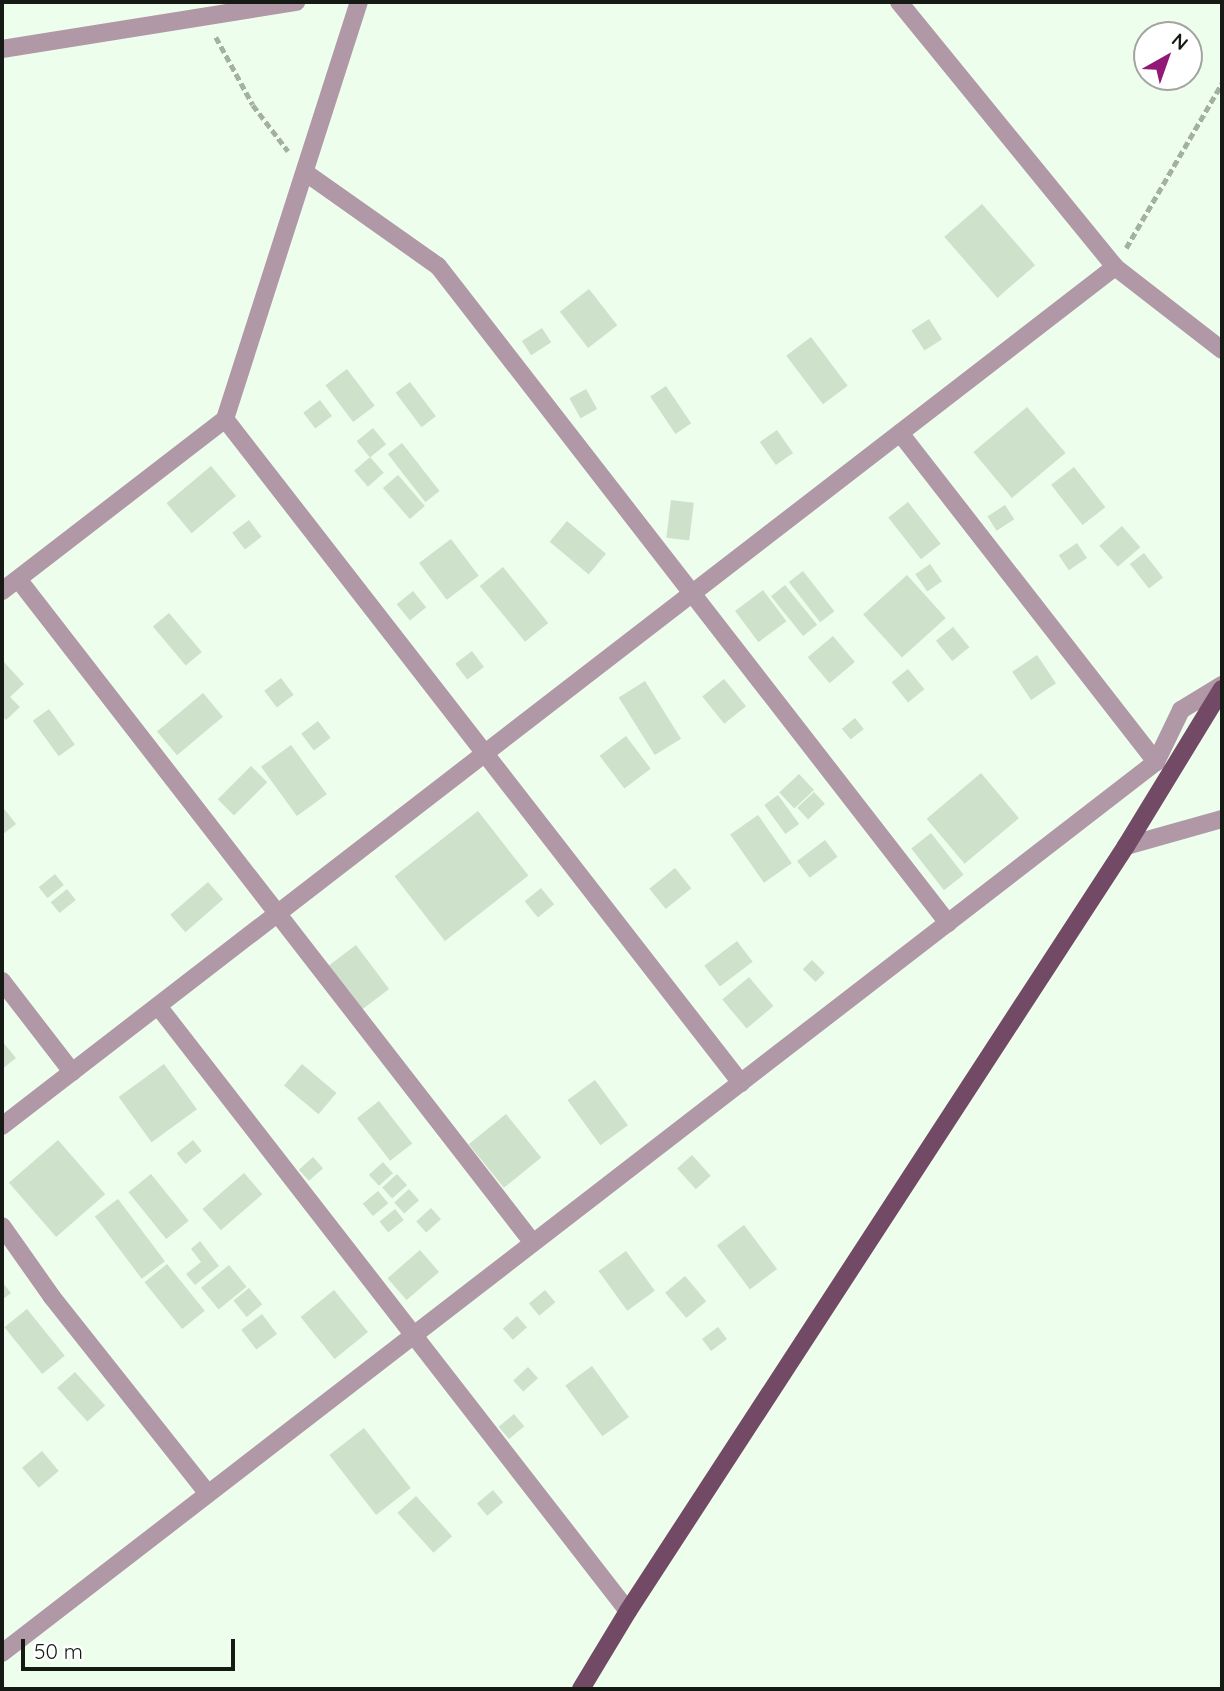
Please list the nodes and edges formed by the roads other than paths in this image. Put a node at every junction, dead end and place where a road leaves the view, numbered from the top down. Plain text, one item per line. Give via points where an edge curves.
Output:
1 (296, 2) edge
2 (359, 2) edge
3 (900, 2) edge
4 (2, 49) edge
5 (306, 173) junction
6 (1115, 267) junction
7 (1222, 350) edge
8 (225, 419) junction
9 (900, 433) junction
10 (18, 579) junction
11 (2, 591) edge
12 (692, 593) junction
13 (1222, 687) edge
14 (485, 753) junction
15 (1156, 762) junction
16 (1222, 818) edge
17 (1126, 846) junction
18 (278, 914) junction
19 (948, 923) junction
20 (2, 981) edge
21 (158, 1006) junction
22 (72, 1072) junction
23 (741, 1083) junction
24 (2, 1126) edge
25 (2, 1226) edge
26 (533, 1243) junction
27 (414, 1335) junction
28 (208, 1494) junction
29 (628, 1611) junction
30 (2, 1653) edge
31 (581, 1689) edge

1 - 4 street
2 - 5 street
3 - 6 street
5 - 8 street
5 - 12 street via 438,266
6 - 7 street
6 - 9 street
8 - 10 street
8 - 14 street
9 - 12 street
9 - 15 street
10 - 11 street
10 - 18 street
12 - 14 street
12 - 19 street
13 - 15 street via 1181,710
13 - 17 main road
14 - 18 street
14 - 23 street
15 - 19 street
16 - 17 street
17 - 29 main road
18 - 21 street
18 - 26 street
19 - 23 street
20 - 22 street
21 - 22 street
21 - 27 street
22 - 24 street
23 - 26 street
25 - 28 street via 52,1297
26 - 27 street
27 - 28 street
27 - 29 street
28 - 30 street
29 - 31 main road

